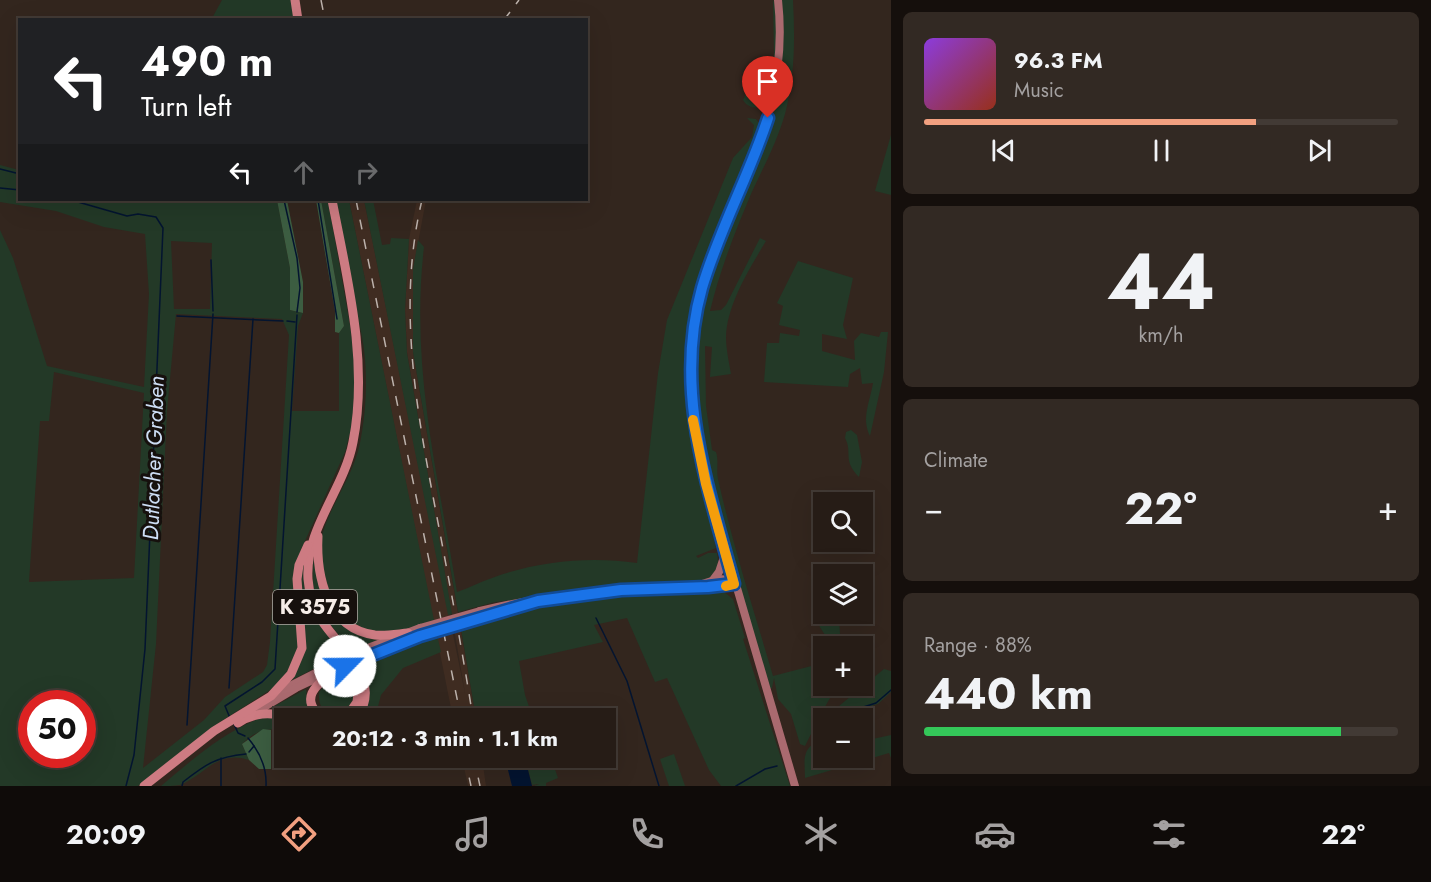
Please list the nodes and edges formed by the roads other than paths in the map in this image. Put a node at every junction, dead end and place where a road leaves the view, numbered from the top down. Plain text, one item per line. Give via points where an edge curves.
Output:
1 (295, 0) edge
2 (778, 0) edge
3 (298, 18) edge
4 (332, 201) edge
5 (318, 525) junction
6 (314, 536) junction
7 (726, 554) junction
8 (713, 580) junction
9 (734, 582) junction
10 (696, 586) junction
11 (420, 632) junction
12 (408, 633) junction
13 (360, 659) junction
14 (341, 665) junction
15 (271, 696) junction
16 (315, 708) edge
17 (355, 708) edge
18 (360, 708) edge
19 (274, 715) edge
20 (240, 719) junction
21 (216, 734) junction
22 (144, 786) edge
23 (153, 786) edge
24 (795, 786) edge

1 - 3 main road
2 - 7 main road via 780,52 768,118 708,270 692,350 690,387 695,430
4 - 5 main road, K 3575 via 356,334 359,390 350,455
5 - 6 main road, K 3575
5 - 12 main road via 320,578 332,608 348,624 364,632
6 - 13 main road, K 3575 via 308,569 312,600 322,620
6 - 15 main road via 303,553 297,579 303,639 299,657 291,674
7 - 8 main road
7 - 9 main road
8 - 9 main road
8 - 10 main road
9 - 10 main road
9 - 24 main road
10 - 11 main road, bridge via 621,590 538,601
11 - 12 main road
11 - 13 main road
12 - 13 main road
13 - 14 main road, bridge
13 - 17 main road
13 - 18 main road via 366,684
14 - 15 main road
14 - 16 main road via 318,683 312,693
14 - 20 main road
15 - 20 main road
19 - 20 main road
20 - 21 main road
21 - 22 main road
21 - 23 main road

